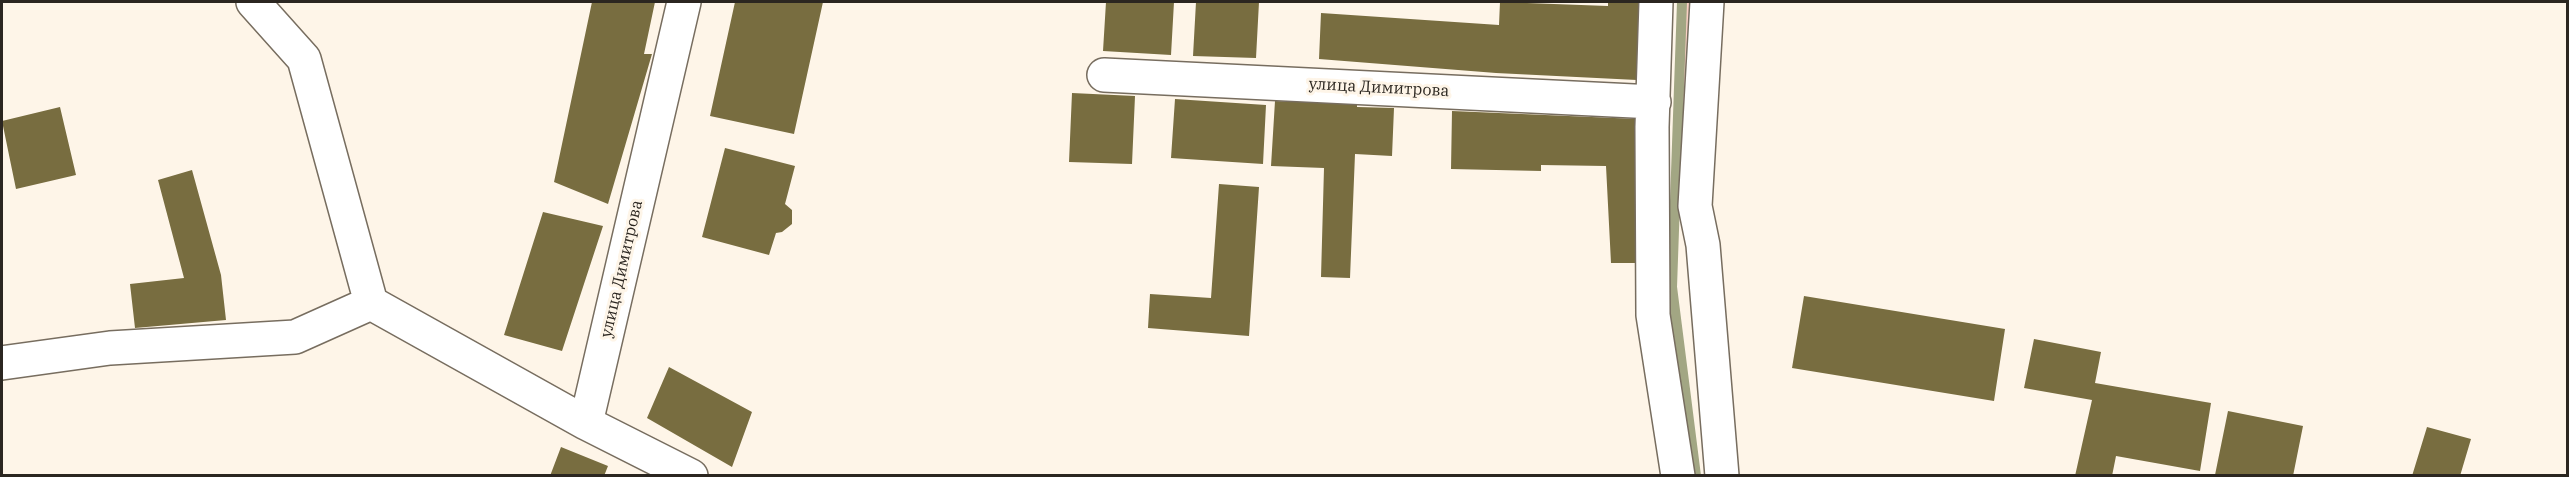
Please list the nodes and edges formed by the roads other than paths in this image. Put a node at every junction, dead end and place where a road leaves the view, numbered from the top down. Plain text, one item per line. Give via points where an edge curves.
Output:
1 (253, 2) edge
2 (684, 2) edge
3 (1656, 2) edge
4 (1707, 2) edge
5 (1104, 75) dead end
6 (1653, 102) junction
7 (1654, 202) junction
8 (1695, 206) junction
9 (371, 303) junction
10 (2, 363) edge
11 (586, 423) junction
12 (691, 476) edge
13 (1678, 476) edge
14 (1722, 476) edge

1 - 9 street via 304,59
2 - 11 street, улица Димитрова
3 - 6 street
4 - 8 street
5 - 6 street, улица Димитрова
6 - 7 street
7 - 8 street
7 - 13 street via 1653,315
8 - 14 street via 1703,246
9 - 10 street via 295,337 110,348
9 - 11 street
11 - 12 street

